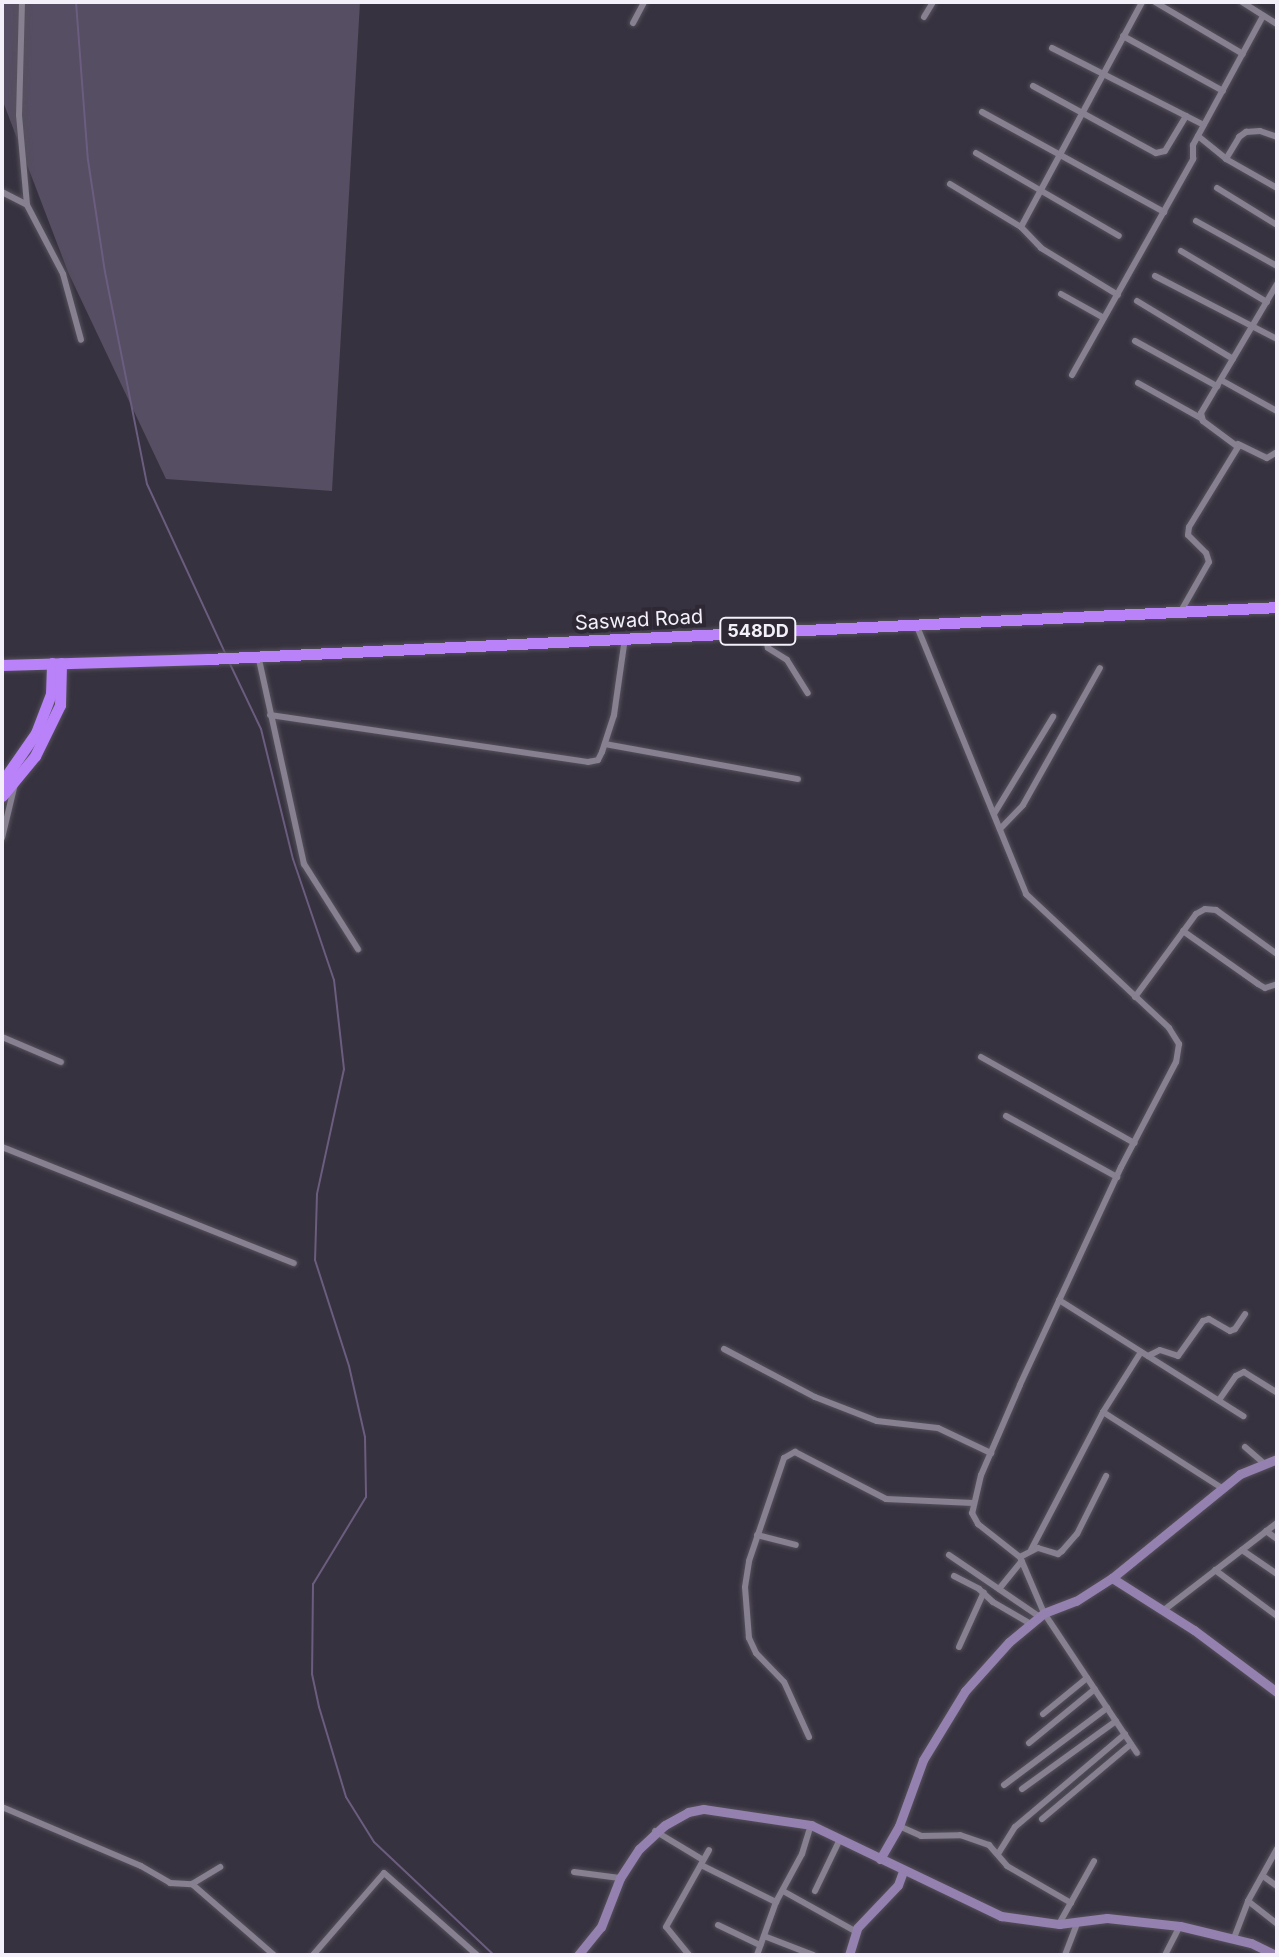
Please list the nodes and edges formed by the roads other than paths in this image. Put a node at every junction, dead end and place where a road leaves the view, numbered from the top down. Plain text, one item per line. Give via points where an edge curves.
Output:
1 (22, 2) edge
2 (644, 2) edge
3 (933, 2) edge
4 (1142, 2) edge
5 (1155, 2) edge
6 (1242, 2) edge
7 (1263, 16) junction
8 (924, 17) dead end
9 (633, 23) dead end
10 (1277, 24) edge
11 (1123, 36) junction
12 (1052, 48) dead end
13 (1243, 54) junction
14 (1102, 74) junction
15 (1033, 86) dead end
16 (1223, 91) junction
17 (982, 112) dead end
18 (1081, 112) junction
19 (1186, 116) junction
20 (1204, 125) junction
21 (1198, 136) junction
22 (1277, 137) edge
23 (976, 153) dead end
24 (1060, 155) junction
25 (1226, 159) junction
26 (950, 184) dead end
27 (1217, 188) dead end
28 (1277, 188) edge
29 (1041, 191) junction
30 (2, 192) edge
31 (27, 205) junction
32 (1164, 212) junction
33 (1196, 221) dead end
34 (1277, 225) edge
35 (1021, 227) junction
36 (1119, 236) dead end
37 (1181, 251) dead end
38 (1277, 266) edge
39 (1155, 276) dead end
40 (1276, 288) edge
41 (1061, 294) dead end
42 (1118, 295) junction
43 (1137, 301) dead end
44 (1267, 302) junction
45 (1104, 318) junction
46 (1253, 326) junction
47 (1277, 339) edge
48 (81, 340) dead end
49 (1135, 341) dead end
50 (1233, 359) junction
51 (1072, 375) dead end
52 (1138, 383) dead end
53 (1219, 383) junction
54 (1277, 411) edge
55 (1201, 418) junction
56 (1238, 444) junction
57 (1277, 452) edge
58 (1277, 607) edge
59 (1181, 611) junction
60 (916, 624) junction
61 (764, 631) junction
62 (625, 638) junction
63 (258, 655) junction
64 (56, 663) junction
65 (2, 665) edge
66 (1100, 668) dead end
67 (808, 693) dead end
68 (270, 715) junction
69 (1053, 717) dead end
70 (605, 744) junction
71 (798, 779) dead end
72 (9, 780) edge
73 (2, 796) edge
74 (994, 814) junction
75 (1000, 829) junction
76 (2, 838) edge
77 (1183, 931) junction
78 (358, 949) dead end
79 (1277, 954) edge
80 (1277, 984) edge
81 (1135, 997) junction
82 (2, 1037) edge
83 (981, 1057) dead end
84 (61, 1062) dead end
85 (1006, 1116) dead end
86 (1134, 1143) junction
87 (2, 1147) edge
88 (1117, 1177) junction
89 (294, 1263) dead end
90 (1059, 1300) junction
91 (1245, 1314) dead end
92 (724, 1349) dead end
93 (1145, 1354) junction
94 (1277, 1393) edge
95 (1219, 1400) junction
96 (1103, 1412) junction
97 (1243, 1416) dead end
98 (1245, 1447) dead end
99 (991, 1453) junction
100 (1277, 1459) edge
101 (1262, 1462) junction
102 (1106, 1476) dead end
103 (1222, 1488) junction
104 (973, 1503) junction
105 (1277, 1523) edge
106 (1266, 1531) junction
107 (757, 1535) junction
108 (1277, 1539) edge
109 (796, 1545) dead end
110 (1031, 1550) junction
111 (1242, 1550) junction
112 (949, 1555) dead end
113 (1021, 1559) junction
114 (1215, 1570) junction
115 (1277, 1574) edge
116 (954, 1576) dead end
117 (1112, 1578) junction
118 (999, 1589) junction
119 (984, 1592) junction
120 (1164, 1610) junction
121 (1042, 1615) junction
122 (1277, 1616) edge
123 (1031, 1624) junction
124 (959, 1647) dead end
125 (1087, 1678) junction
126 (1095, 1689) junction
127 (1277, 1692) edge
128 (1107, 1708) junction
129 (1043, 1714) dead end
130 (1116, 1721) junction
131 (1125, 1734) junction
132 (809, 1737) dead end
133 (1029, 1743) dead end
134 (1131, 1744) junction
135 (1137, 1753) dead end
136 (1004, 1785) dead end
137 (1022, 1789) dead end
138 (2, 1807) edge
139 (1042, 1819) dead end
140 (811, 1825) junction
141 (899, 1826) junction
142 (655, 1831) junction
143 (840, 1839) junction
144 (709, 1850) dead end
145 (1277, 1850) edge
146 (998, 1854) junction
147 (880, 1859) junction
148 (1094, 1861) dead end
149 (702, 1863) junction
150 (220, 1867) dead end
151 (903, 1871) junction
152 (574, 1872) dead end
153 (1263, 1876) junction
154 (620, 1878) junction
155 (192, 1884) junction
156 (1277, 1886) edge
157 (783, 1891) junction
158 (815, 1891) dead end
159 (1248, 1901) junction
160 (776, 1902) junction
161 (1071, 1903) junction
162 (1078, 1921) junction
163 (1059, 1924) junction
164 (1277, 1924) edge
165 (718, 1925) dead end
166 (1180, 1926) junction
167 (855, 1931) junction
168 (764, 1936) junction
169 (1234, 1938) junction
170 (760, 1945) junction
171 (274, 1955) edge
172 (313, 1955) edge
173 (477, 1955) edge
174 (578, 1955) edge
175 (689, 1955) edge
176 (757, 1955) edge
177 (813, 1955) edge
178 (849, 1955) edge
179 (1065, 1955) edge
180 (1165, 1955) edge
181 (1276, 1955) edge

1 - 31 street via 19,115
2 - 9 street
3 - 8 street
4 - 11 street
5 - 13 street
6 - 7 street
7 - 10 street
7 - 13 street
11 - 14 street
11 - 16 street
12 - 14 street
13 - 16 street
14 - 18 street
14 - 19 street
15 - 18 street
16 - 20 street
17 - 24 street
18 - 19 street via 1161,153
18 - 24 street
19 - 20 street
20 - 21 street
21 - 25 street
21 - 32 street via 1193,159
22 - 25 street via 1246,132
23 - 29 street
24 - 29 street
24 - 32 street
25 - 28 street
26 - 35 street
27 - 34 street
29 - 35 street
29 - 36 street
30 - 31 street
31 - 48 street via 63,274
32 - 42 street
33 - 38 street
35 - 42 street via 1041,248
37 - 44 street
39 - 46 street
40 - 44 street
41 - 45 street
42 - 45 street
43 - 50 street
44 - 46 street
45 - 51 street
46 - 47 street
46 - 50 street
49 - 53 street
50 - 53 street
52 - 55 street
53 - 54 street
53 - 55 street
55 - 56 street
56 - 57 street via 1267,458
56 - 59 street via 1189,527 1188,535 1209,562
58 - 59 highway, Saswad Road / 548DD
59 - 60 highway, Saswad Road / 548DD
60 - 61 highway, Saswad Road / 548DD
60 - 74 street
61 - 62 highway, Saswad Road / 548DD
61 - 67 street via 768,648 787,660
62 - 63 highway, Saswad Road / 548DD
62 - 70 street
63 - 64 highway, Saswad Road / 548DD
63 - 68 street
64 - 65 highway, Saswad Road
64 - 72 highway via 60,705 35,756
66 - 75 street via 1023,805
68 - 70 street via 588,762 598,760
68 - 78 street via 304,864
69 - 74 street
70 - 71 street
72 - 73 highway
72 - 76 street
74 - 75 street
75 - 81 street via 1026,894
77 - 79 street via 1196,914 1216,910
77 - 80 street via 1265,988
77 - 81 street
81 - 86 street via 1179,1044 1176,1062
82 - 84 street
83 - 86 street
85 - 88 street
86 - 88 street
87 - 89 street
88 - 90 street
90 - 93 street
90 - 99 street
91 - 93 street via 1230,1331 1203,1321 1178,1356 1160,1350
92 - 99 street via 815,1397 877,1421 938,1428
93 - 95 street
93 - 96 street
94 - 95 street via 1244,1372
95 - 97 street
96 - 103 street
96 - 110 street
98 - 101 street
99 - 104 street
100 - 101 street
101 - 103 street
102 - 110 street via 1077,1534 1062,1551
103 - 117 street
104 - 107 street via 886,1499 788,1453
104 - 113 street via 978,1524
105 - 106 street
106 - 108 street
106 - 111 street
107 - 109 street
107 - 132 street via 745,1587 749,1638 784,1682
110 - 113 street
111 - 114 street
111 - 115 street
112 - 118 street
113 - 118 street
113 - 121 street
114 - 120 street
114 - 122 street
116 - 119 street
117 - 120 street
117 - 121 street
118 - 121 street
119 - 123 street
119 - 124 street
120 - 127 street
121 - 123 street
121 - 125 street
123 - 141 street via 965,1691 923,1760
125 - 126 street
125 - 129 street
126 - 128 street
126 - 133 street
128 - 130 street
128 - 136 street
130 - 131 street
130 - 137 street
131 - 134 street
131 - 146 street via 1015,1827
134 - 135 street
134 - 139 street
138 - 155 street via 170,1883
140 - 142 street via 704,1809
140 - 143 street
140 - 157 street
141 - 146 street via 921,1836 968,1837
141 - 147 street
142 - 149 street
142 - 154 street
143 - 147 street
143 - 158 street
144 - 149 street
145 - 153 street
146 - 161 street via 1007,1866
147 - 151 street
148 - 161 street
149 - 160 street
149 - 175 street via 666,1927
150 - 155 street
151 - 163 street via 1001,1916
151 - 167 street via 898,1885
152 - 154 street
153 - 156 street
153 - 159 street
154 - 174 street via 601,1927
155 - 171 street
157 - 160 street
157 - 167 street
159 - 164 street
159 - 169 street
160 - 168 street
161 - 163 street
162 - 163 street
162 - 166 street via 1107,1918
162 - 179 street
165 - 170 street
166 - 169 street
166 - 180 street
167 - 178 street
168 - 170 street
168 - 177 street
169 - 181 street
170 - 176 street
172 - 173 street via 384,1873

